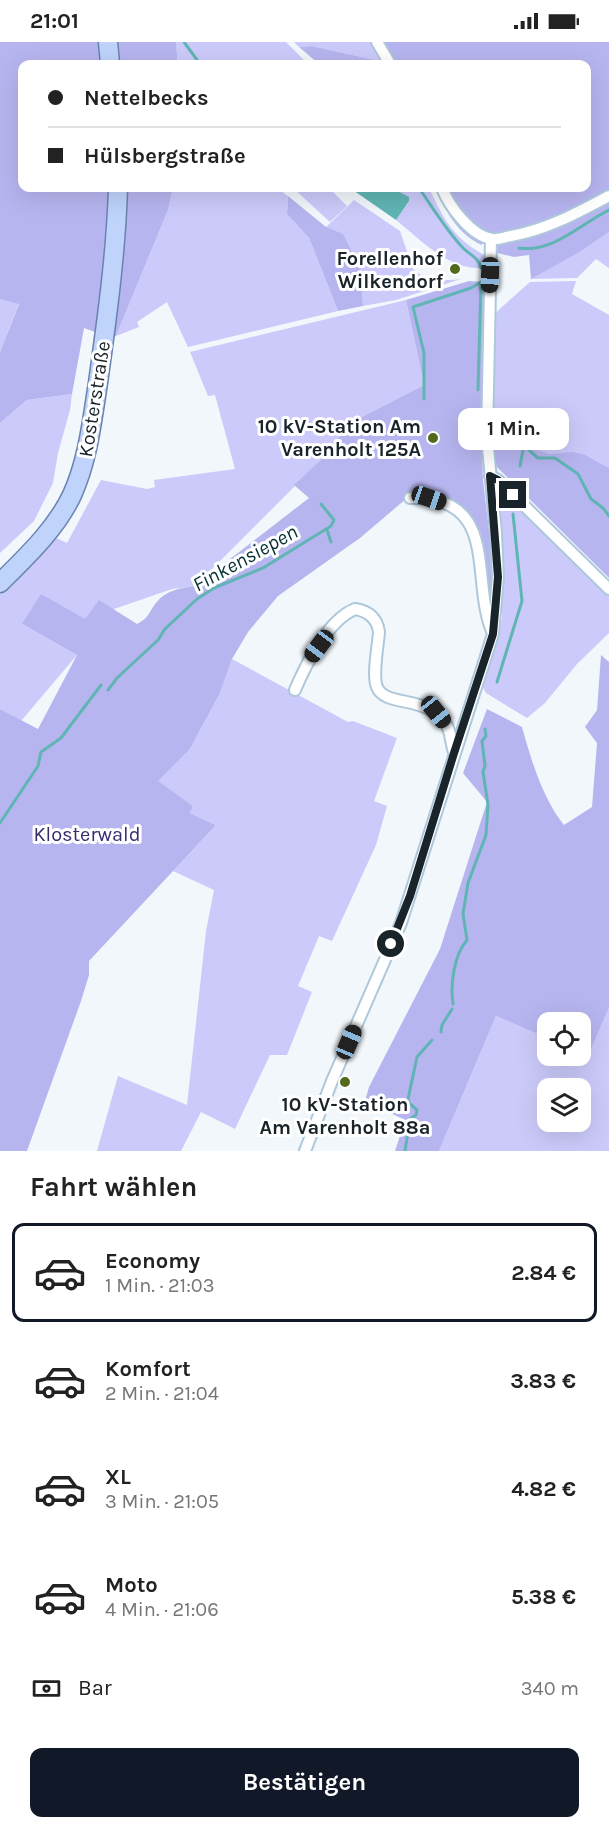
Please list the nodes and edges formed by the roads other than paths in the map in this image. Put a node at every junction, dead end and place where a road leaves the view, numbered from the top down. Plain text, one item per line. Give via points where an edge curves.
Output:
1 (108, 42) edge
2 (116, 42) edge
3 (377, 42) edge
4 (110, 60) edge
5 (117, 60) edge
6 (388, 60) edge
7 (118, 192) edge
8 (444, 192) edge
9 (609, 196) edge
10 (491, 239) junction
11 (490, 476) junction
12 (410, 498) dead end
13 (0, 583) edge
14 (609, 589) edge
15 (493, 634) junction
16 (295, 690) dead end
17 (454, 753) junction
18 (305, 1151) edge

1 - 4 main road
2 - 5 main road
3 - 6 street
7 - 13 main road, Kosterstraße via 105,329 82,471 72,496 49,532
8 - 10 street via 465,224
9 - 10 street via 531,232
10 - 11 street via 487,425
11 - 14 street
11 - 15 street via 498,577
12 - 15 street via 429,498 465,518 481,558 486,618
15 - 17 street
16 - 17 street via 311,656 342,616 355,609 369,613 379,632 376,686 390,698 427,706 436,712 447,726
17 - 18 street via 400,923

